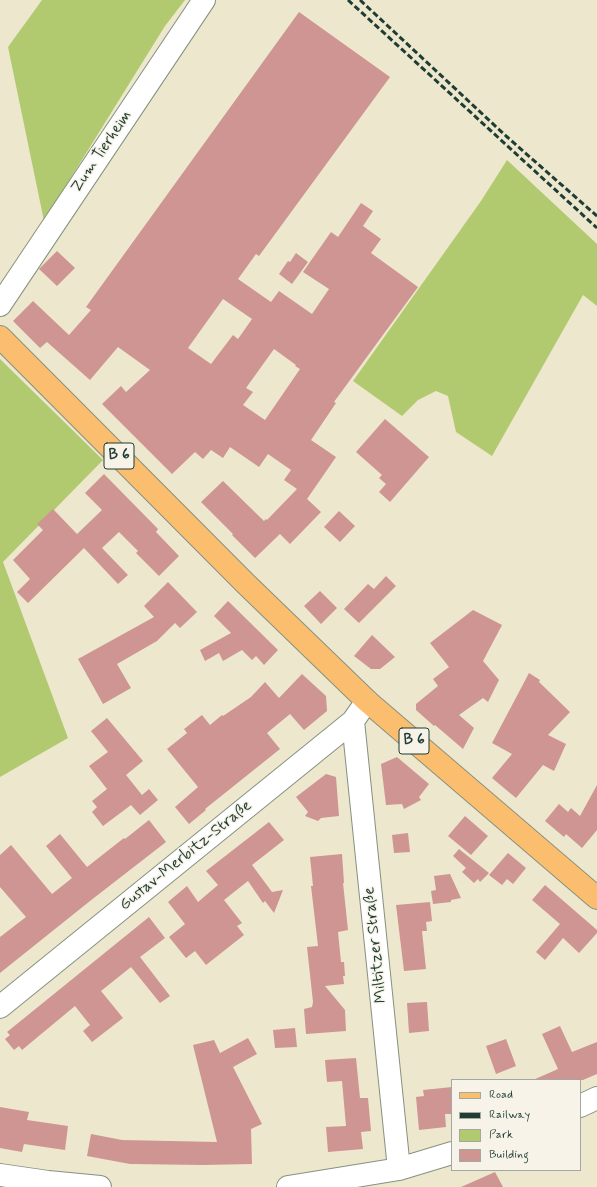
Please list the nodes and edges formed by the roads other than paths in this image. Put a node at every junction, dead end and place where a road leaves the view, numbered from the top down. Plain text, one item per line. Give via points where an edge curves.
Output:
1 (204, 0) edge
2 (0, 305) edge
3 (0, 337) edge
4 (367, 701) junction
5 (353, 721) junction
6 (597, 898) edge
7 (0, 1007) edge
8 (597, 1098) edge
9 (581, 1106) edge
10 (451, 1153) edge
11 (399, 1169) junction
12 (0, 1175) edge
13 (100, 1187) edge
14 (288, 1187) edge

1 - 2 street, Zum Tierheim
3 - 4 main road, B 6 via 242,580
4 - 5 street, Gustav-Merbitz-Straße
4 - 6 main road, B 6
5 - 7 street, Gustav-Merbitz-Straße
5 - 11 street, Miltitzer Straße
8 - 9 street
10 - 11 street
11 - 14 street
12 - 13 street

